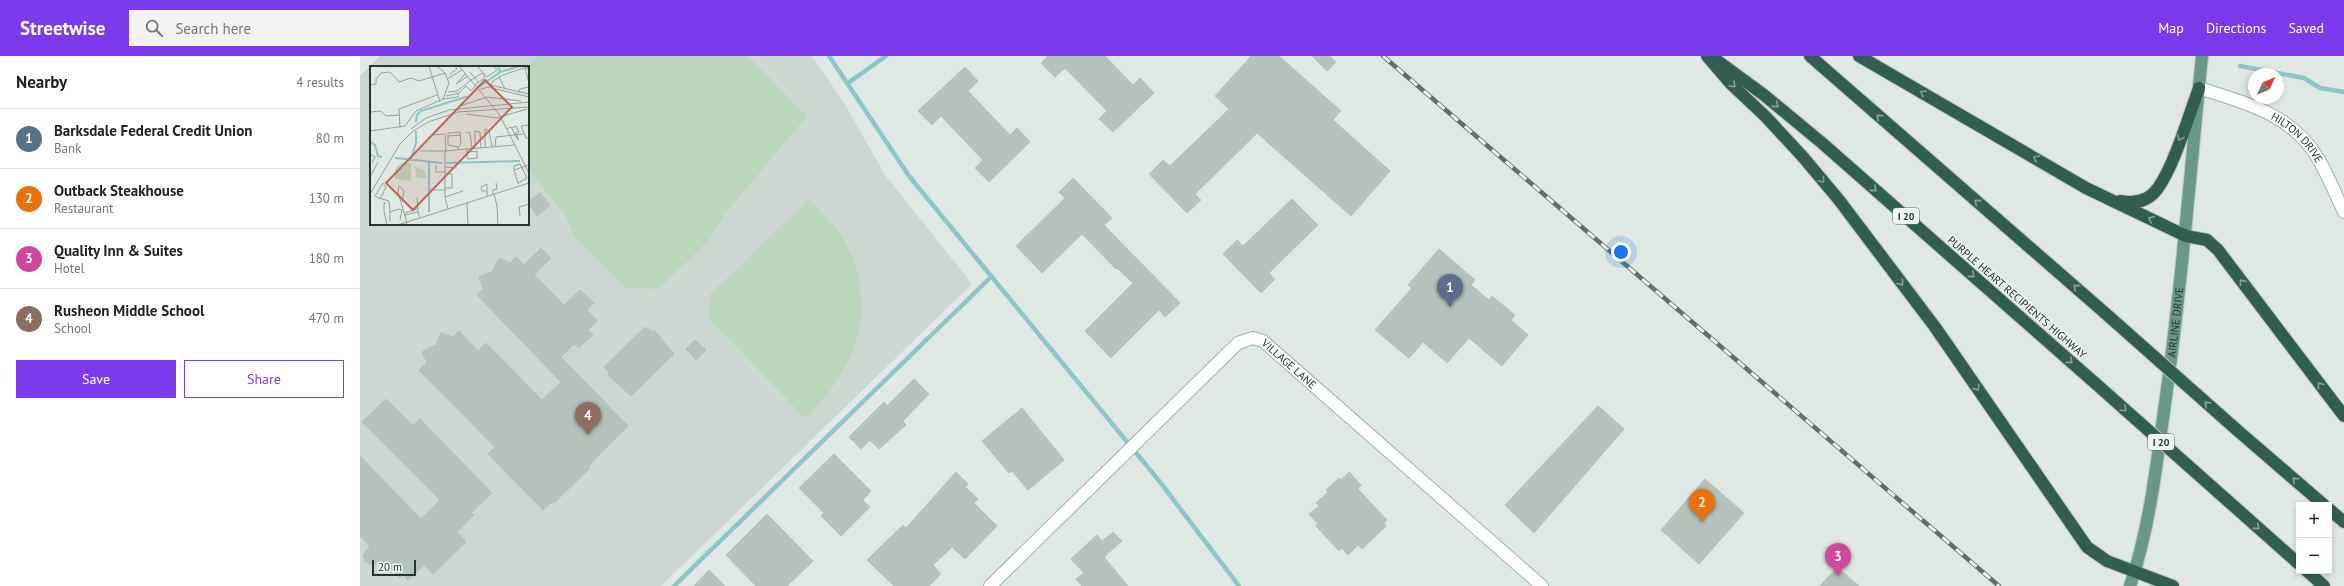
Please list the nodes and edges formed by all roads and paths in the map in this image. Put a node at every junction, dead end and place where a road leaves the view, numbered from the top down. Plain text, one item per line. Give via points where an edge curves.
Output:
1 (1707, 56) edge
2 (1711, 56) edge
3 (1810, 56) edge
4 (1859, 56) edge
5 (2202, 56) edge
6 (2199, 88) junction
7 (2086, 188) junction
8 (2344, 212) edge
9 (2186, 236) junction
10 (2344, 416) edge
11 (2321, 502) edge
12 (2332, 512) edge
13 (2344, 522) edge
14 (2296, 561) edge
15 (2135, 572) junction
16 (2310, 574) edge
17 (990, 586) edge
18 (1542, 586) edge
19 (2130, 586) edge
20 (2173, 586) edge
21 (2324, 586) edge

1 -> 15 highway via 1731,84 1766,117 1838,200 1935,327 2087,547 2107,561
2 -> 14 highway, PURPLE HEART RECIPIENTS HIGHWAY / I 20, bridge via 1822,143
11 -> 3 highway, bridge
7 -> 4 highway
5 - 6 main road, AIRLINE DRIVE
6 -> 7 highway via 2165,176 2158,189 2149,197 2131,203
6 - 8 street, HILTON DRIVE via 2255,107 2280,118 2294,129 2318,159
6 - 9 main road, AIRLINE DRIVE
9 -> 7 highway
10 -> 9 highway via 2218,250 2207,240
9 - 15 main road, AIRLINE DRIVE via 2158,459
12 - 13 highway
15 - 19 main road, AIRLINE DRIVE
15 - 20 highway
16 - 21 highway
17 - 18 street, VILLAGE LANE via 1238,343 1253,338 1261,340

